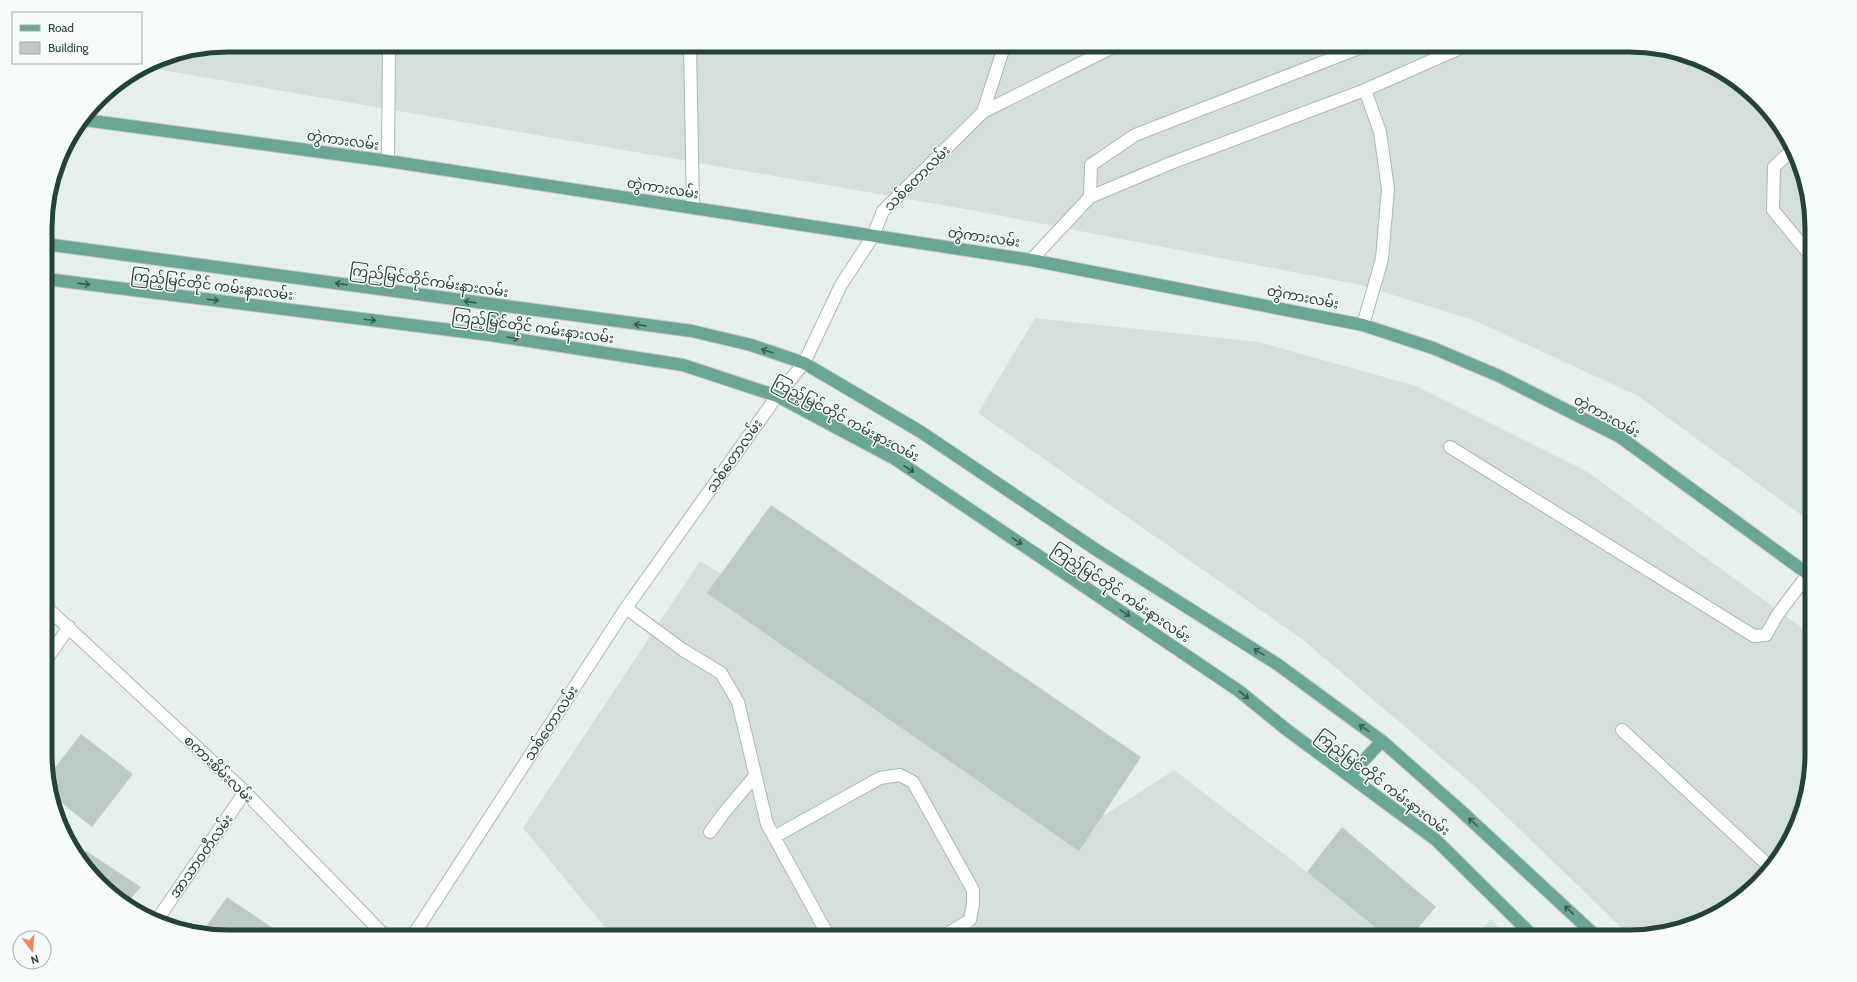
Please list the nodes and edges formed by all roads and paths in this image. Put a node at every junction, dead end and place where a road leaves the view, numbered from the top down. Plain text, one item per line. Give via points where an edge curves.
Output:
1 (389, 52) edge
2 (690, 52) edge
3 (1002, 52) edge
4 (1103, 52) edge
5 (1350, 52) edge
6 (1451, 52) edge
7 (1365, 90) junction
8 (983, 112) junction
9 (88, 120) edge
10 (1789, 153) edge
11 (388, 161) junction
12 (1090, 196) junction
13 (693, 208) junction
14 (873, 236) junction
15 (52, 245) edge
16 (1805, 249) edge
17 (1031, 260) junction
18 (52, 280) edge
19 (498, 305) junction
20 (1363, 324) junction
21 (490, 335) junction
22 (804, 363) junction
23 (777, 396) junction
24 (1450, 447) dead end
25 (1805, 572) edge
26 (1805, 582) edge
27 (626, 608) junction
28 (52, 612) edge
29 (69, 627) junction
30 (52, 651) edge
31 (1622, 730) dead end
32 (1382, 741) junction
33 (755, 776) junction
34 (1349, 776) junction
35 (245, 792) junction
36 (710, 832) dead end
37 (774, 837) junction
38 (1766, 864) edge
39 (159, 917) edge
40 (379, 930) edge
41 (417, 930) edge
42 (825, 930) edge
43 (954, 930) edge
44 (1527, 930) edge
45 (1589, 930) edge

1 - 11 street
2 - 13 street
3 - 8 street
4 - 8 street, သစ်တောလမ်း
5 - 12 street via 1135,135 1091,165
6 - 7 street
7 - 12 street
7 - 20 street via 1380,132 1388,189 1382,259
8 - 14 street, သစ်တောလမ်း via 883,211
9 - 11 main road, တွဲကားလမ်း
10 - 16 street via 1774,167 1773,210
11 - 13 main road, တွဲကားလမ်း
12 - 17 street
13 - 14 main road, တွဲကားလမ်း
14 - 17 main road, တွဲကားလမ်း
14 - 22 street, သစ်တောလမ်း via 841,285
19 -> 15 main road, ကြည်မြင်တိုင်ကမ်းနားလမ်း
17 - 20 main road, တွဲကားလမ်း
18 -> 21 main road, ကြည့်မြင်တိုင် ကမ်းနားလမ်း
19 - 21 main road
22 -> 19 main road, ကြည်မြင်တိုင်ကမ်းနားလမ်း via 751,345 692,332
20 - 25 main road, တွဲကားလမ်း via 1433,348 1499,376 1620,438
21 -> 23 main road, ကြည့်မြင်တိုင် ကမ်းနားလမ်း via 683,365
22 - 23 street, သစ်တောလမ်း
32 -> 22 main road, ကြည့်မြင်တိုင် ကမ်းနားလမ်း via 1277,664 1098,551 921,432
23 - 27 street, သစ်တောလမ်း
23 -> 34 main road, ကြည့်မြင်တိုင် ကမ်းနားလမ်း via 895,459 1239,691
24 - 26 street via 1754,636 1766,635 1778,614
27 - 33 street via 683,650 721,673 738,702
27 - 41 street, သစ်တောလမ်း
28 - 29 street, စကားစိမ်းလမ်း
29 - 30 street
29 - 35 street, စကားစိမ်းလမ်း
31 - 38 street
32 - 34 main road
45 -> 32 main road, ကြည့်မြင်တိုင် ကမ်းနားလမ်း
33 - 36 street
33 - 37 street via 767,824
34 - 44 main road, ကြည့်မြင်တိုင် ကမ်းနားလမ်း via 1436,840
35 - 39 street, အာသာဝတီလမ်း
35 - 40 street, စကားစိမ်းလမ်း
37 - 42 street
37 - 43 street via 880,778 900,775 913,782 973,890 974,904 970,920

